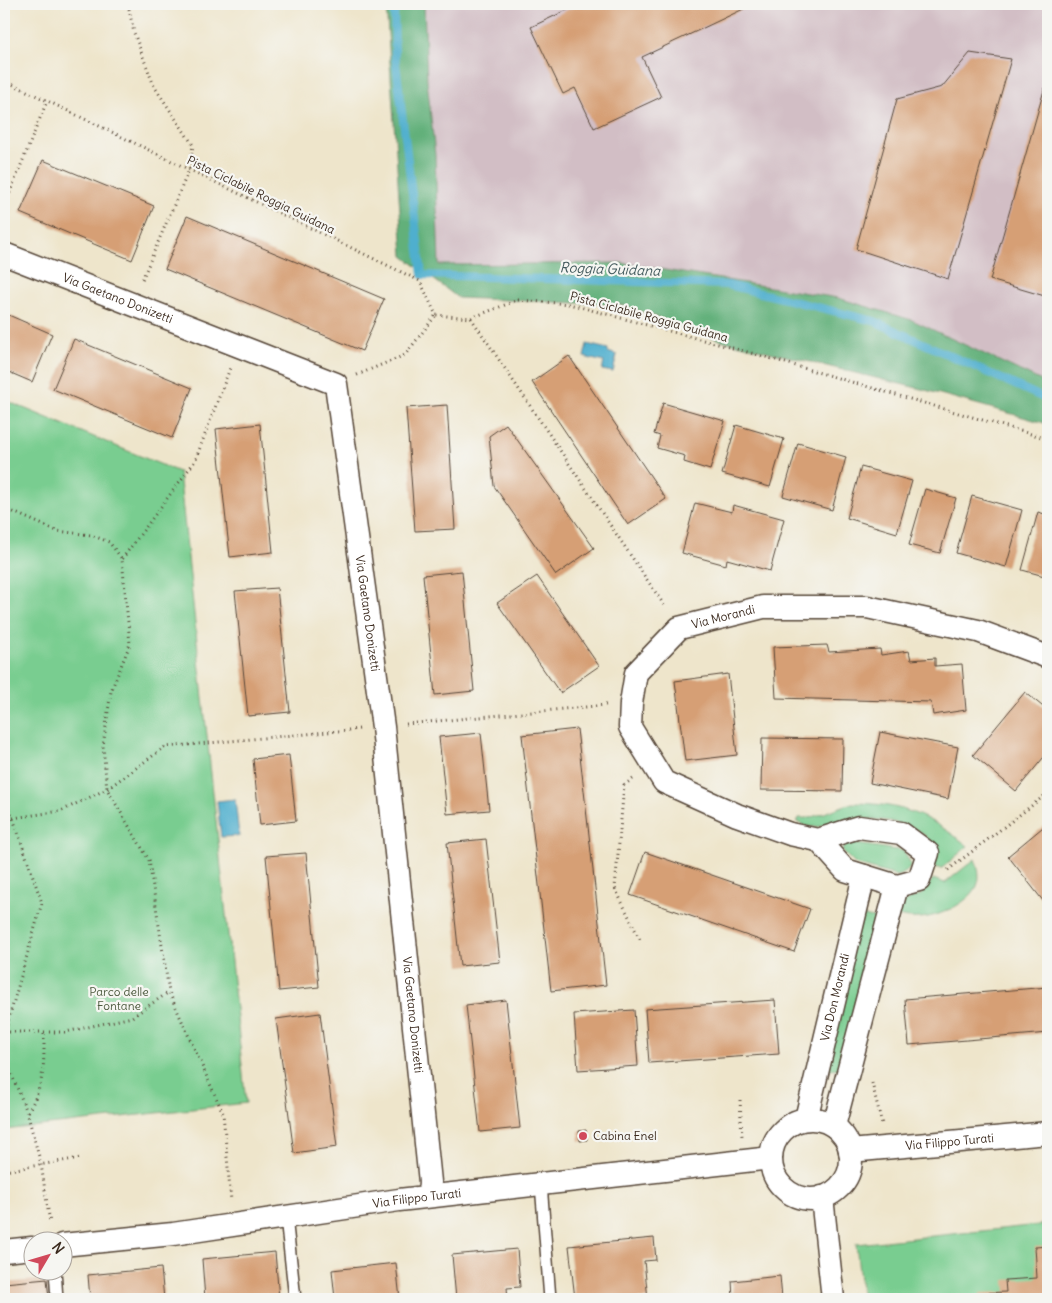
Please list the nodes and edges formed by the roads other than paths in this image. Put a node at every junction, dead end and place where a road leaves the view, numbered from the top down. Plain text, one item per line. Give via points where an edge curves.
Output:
1 (4, 254) edge
2 (1048, 657) edge
3 (818, 840) junction
4 (864, 876) junction
5 (897, 886) junction
6 (806, 1119) junction
7 (834, 1126) junction
8 (1048, 1134) edge
9 (850, 1151) junction
10 (771, 1158) junction
11 (541, 1184) junction
12 (429, 1196) junction
13 (822, 1197) junction
14 (286, 1217) junction
15 (72, 1237) edge
16 (22, 1249) edge
17 (4, 1251) edge
18 (56, 1280) edge
19 (57, 1299) edge
20 (295, 1299) edge
21 (550, 1299) edge
22 (833, 1299) edge

1 - 12 street, Via Gaetano Donizetti via 336,384 383,727
2 - 3 street, Via Morandi via 978,631 867,607 763,607 679,628 636,673 631,703 630,727 664,782 737,815 790,834
3 - 4 street via 845,870
3 - 5 street via 859,827 902,833 928,853 919,880
4 - 5 street
4 - 6 street, Via Don Morandi
5 - 7 street
6 - 7 street via 826,1121
6 - 10 street via 795,1122 777,1136
7 - 9 street
8 - 9 street, Via Filippo Turati
9 - 13 street via 848,1175 837,1189
10 - 11 street, Via Filippo Turati
10 - 13 street via 772,1170 786,1190 809,1199
11 - 12 street, Via Filippo Turati
11 - 21 lane
12 - 14 street, Via Filippo Turati
13 - 22 street
14 - 15 street, Via Filippo Turati via 173,1234
14 - 20 lane
16 - 17 street
18 - 19 lane

